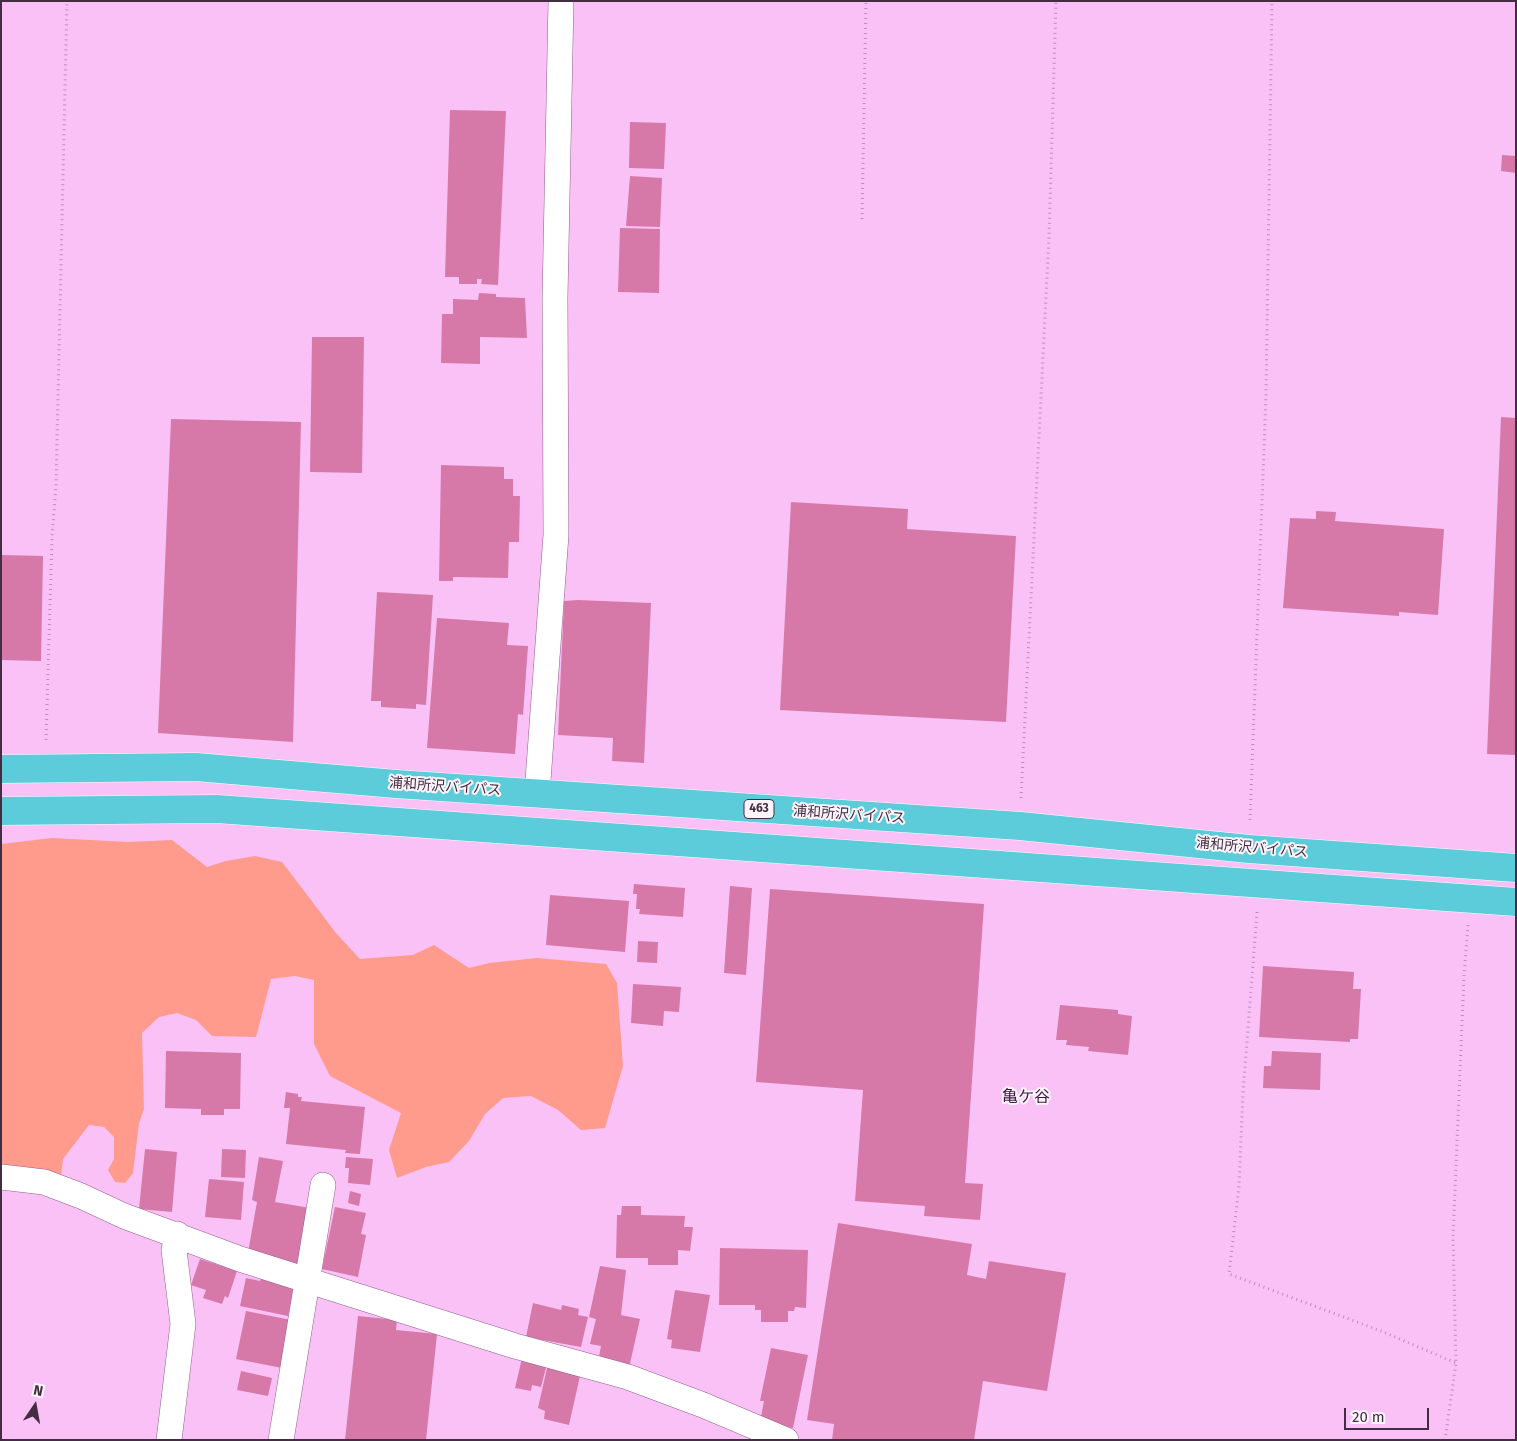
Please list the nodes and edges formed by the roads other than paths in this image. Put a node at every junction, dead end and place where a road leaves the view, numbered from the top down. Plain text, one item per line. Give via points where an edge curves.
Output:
1 (561, 1) edge
2 (1, 769) edge
3 (537, 794) junction
4 (1, 811) edge
5 (1516, 868) edge
6 (1516, 902) edge
7 (1, 1177) edge
8 (323, 1184) dead end
9 (177, 1234) junction
10 (307, 1280) junction
11 (169, 1440) edge
12 (281, 1440) edge
13 (786, 1440) edge

1 - 3 street via 555,297 556,535
2 - 3 highway, 浦和所沢バイパス / 463 via 196,767
3 - 5 highway, 浦和所沢バイパス / 463 via 1020,826 1249,848
4 - 6 highway via 217,809
7 - 9 street via 44,1182 124,1216
8 - 10 street
9 - 10 street
9 - 11 street via 174,1250 183,1324
10 - 12 street
10 - 13 street via 515,1346 628,1377

